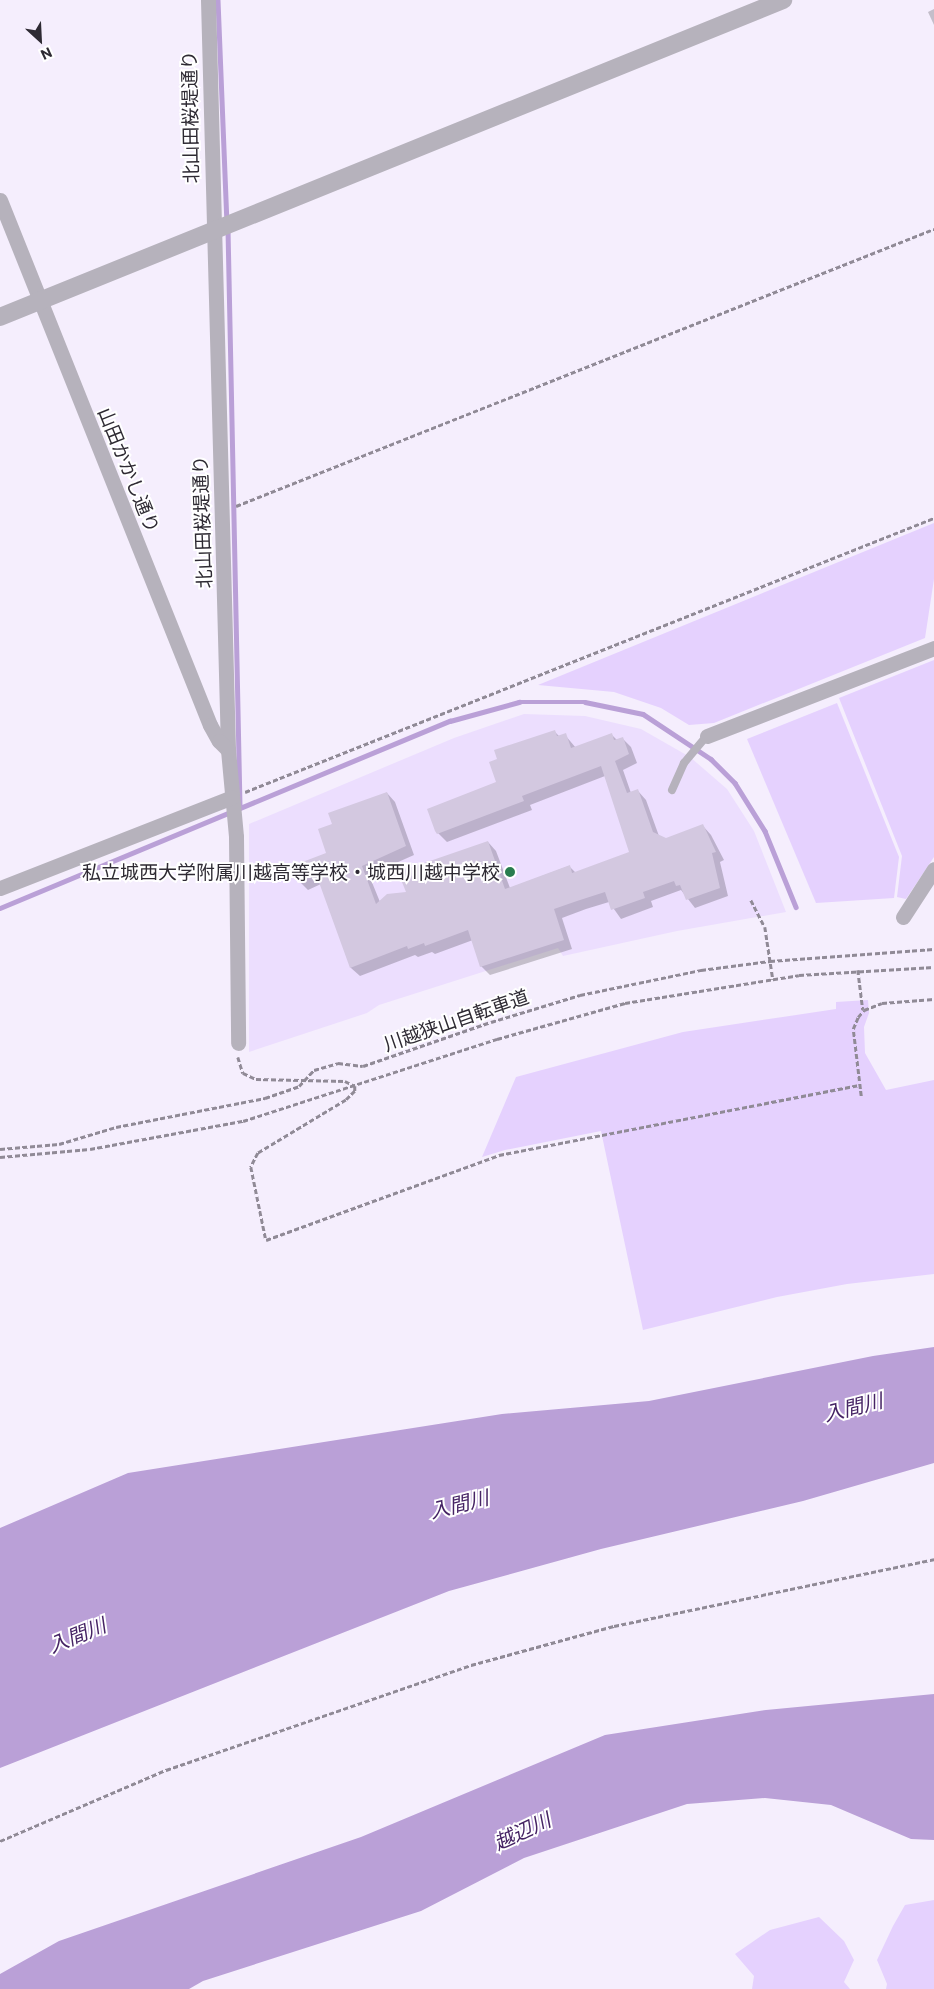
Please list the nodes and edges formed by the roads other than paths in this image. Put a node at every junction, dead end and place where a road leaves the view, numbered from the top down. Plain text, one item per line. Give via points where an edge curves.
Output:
1 (208, 0) edge
2 (783, 0) edge
3 (0, 200) edge
4 (213, 232) junction
5 (40, 300) junction
6 (0, 317) edge
7 (934, 648) edge
8 (705, 738) joint
9 (228, 750) junction
10 (672, 790) dead end
11 (232, 797) junction
12 (934, 869) edge
13 (0, 888) edge
14 (903, 917) dead end
15 (238, 1043) road end

1 - 4 street, 北山田桜堤通り
2 - 4 street
3 - 5 street, 山田かかし通り
4 - 5 street
4 - 9 street, 北山田桜堤通り
5 - 6 street
5 - 9 street, 山田かかし通り via 210,725 219,742
7 - 8 street
8 - 10 lane via 691,754
9 - 11 street, 北山田桜堤通り
11 - 13 street
11 - 15 street, 北山田桜堤通り via 236,837
12 - 14 street

